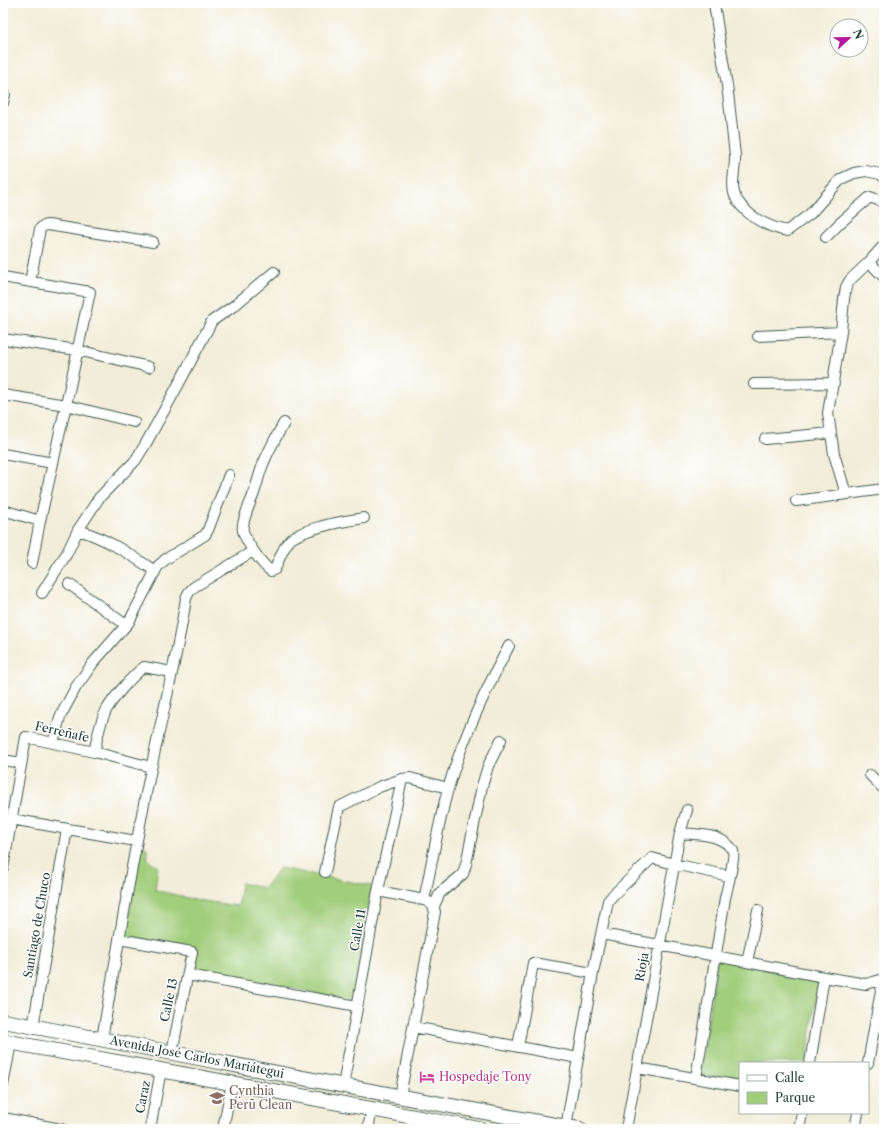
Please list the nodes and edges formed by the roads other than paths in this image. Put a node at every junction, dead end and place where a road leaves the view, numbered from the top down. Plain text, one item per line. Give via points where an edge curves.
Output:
1 (714, 3) edge
2 (884, 176) edge
3 (884, 203) edge
4 (826, 238) dead end
5 (153, 242) dead end
6 (884, 245) edge
7 (869, 262) junction
8 (274, 272) dead end
9 (3, 277) edge
10 (884, 277) edge
11 (30, 282) junction
12 (841, 332) junction
13 (758, 336) dead end
14 (3, 338) edge
15 (78, 350) junction
16 (149, 367) dead end
17 (834, 383) junction
18 (754, 384) dead end
19 (3, 395) edge
20 (66, 405) junction
21 (134, 422) dead end
22 (284, 423) dead end
23 (831, 433) junction
24 (765, 439) dead end
25 (3, 454) edge
26 (53, 463) junction
27 (229, 475) dead end
28 (884, 489) edge
29 (846, 494) junction
30 (796, 501) dead end
31 (3, 510) edge
32 (364, 518) dead end
33 (40, 521) junction
34 (78, 530) junction
35 (253, 551) junction
36 (32, 563) dead end
37 (155, 571) junction
38 (69, 584) dead end
39 (42, 594) dead end
40 (126, 625) junction
41 (509, 646) dead end
42 (172, 672) junction
43 (501, 740) dead end
44 (52, 743) junction
45 (94, 752) junction
46 (3, 760) edge
47 (21, 763) junction
48 (151, 767) junction
49 (870, 775) dead end
50 (402, 779) junction
51 (448, 788) junction
52 (884, 789) edge
53 (687, 810) dead end
54 (11, 819) junction
55 (67, 829) junction
56 (680, 833) junction
57 (136, 841) junction
58 (4, 852) edge
59 (674, 864) junction
60 (3, 868) edge
61 (325, 872) dead end
62 (729, 876) junction
63 (378, 891) junction
64 (424, 900) junction
65 (434, 906) junction
66 (758, 910) dead end
67 (602, 934) junction
68 (119, 939) junction
69 (659, 946) junction
70 (715, 956) junction
71 (747, 962) junction
72 (593, 973) junction
73 (188, 975) junction
74 (824, 977) junction
75 (884, 979) edge
76 (357, 1006) junction
77 (3, 1021) edge
78 (33, 1027) junction
79 (413, 1027) junction
80 (102, 1039) junction
81 (7, 1042) edge
82 (518, 1047) junction
83 (172, 1052) junction
84 (578, 1058) junction
85 (810, 1062) edge
86 (868, 1062) edge
87 (637, 1068) junction
88 (161, 1070) junction
89 (696, 1078) junction
90 (325, 1083) junction
91 (232, 1084) junction
92 (3, 1085) edge
93 (343, 1086) junction
94 (739, 1086) edge
95 (400, 1096) junction
96 (322, 1099) junction
97 (372, 1109) junction
98 (802, 1114) edge
99 (858, 1114) edge
100 (3, 1118) edge
101 (572, 1128) edge
102 (61, 1129) edge
103 (150, 1129) edge
104 (223, 1129) edge
105 (368, 1129) edge
106 (479, 1129) edge
107 (626, 1129) edge
108 (799, 1129) edge
109 (855, 1129) edge

1 - 2 street via 735,160 733,185 736,199 745,209 759,221 788,231 810,214 841,179 866,171
3 - 4 street via 870,197
5 - 11 street via 43,226 40,229
6 - 7 street
7 - 10 street
7 - 12 street via 855,274 846,287
8 - 34 street via 212,321 135,461 99,498
9 - 11 street
11 - 15 street via 90,292
12 - 13 street
12 - 17 street
14 - 15 street
15 - 16 street
15 - 20 street
17 - 18 street
17 - 23 street via 828,413
19 - 20 street
20 - 21 street
20 - 26 street
22 - 35 street via 262,466 246,513 243,530
23 - 24 street
23 - 29 street via 834,454
25 - 26 street
26 - 33 street
27 - 37 street via 205,535 166,559
28 - 29 street
29 - 30 street
31 - 33 street
32 - 35 street via 314,528 291,539 275,569 271,571
33 - 36 street
34 - 37 street via 92,534
34 - 39 street
35 - 42 street via 189,592
37 - 40 street
38 - 40 street
40 - 44 street via 93,662 76,687 60,717
41 - 51 street via 485,693
42 - 45 street via 143,667 130,680 104,714
42 - 48 street
43 - 65 street via 488,766 482,786 462,874 440,893
44 - 45 street, Ferreñafe
44 - 47 street, Ferreñafe via 26,737
45 - 48 street, Ferreñafe
46 - 47 street
47 - 54 street, Ferreñafe
48 - 57 street
49 - 52 street
50 - 51 street via 410,778
50 - 61 street via 379,787 339,807
50 - 63 street, Calle 11
51 - 64 street
53 - 56 street, Rioja
54 - 55 street
54 - 58 street, Ferreñafe
55 - 57 street
55 - 78 street, Santiago de Chuco
56 - 59 street, Rioja
56 - 62 street via 715,837 728,845 734,858
57 - 68 street
58 - 60 street, Ferreñafe
59 - 62 street
59 - 67 street via 652,858 613,895 608,901
59 - 69 street, Rioja
62 - 70 street
63 - 64 street
63 - 76 street, Calle 11
64 - 65 street
65 - 79 street via 435,912
66 - 71 street
67 - 69 street
67 - 72 street
68 - 73 street, Calle 13 via 192,952
68 - 80 street
69 - 70 street
69 - 87 street, Rioja
70 - 71 street
70 - 89 street
71 - 74 street
72 - 82 street via 532,963
72 - 84 street
73 - 76 street
73 - 83 street, Calle 13
74 - 75 street via 866,984
74 - 85 street
75 - 86 street
76 - 93 street, Calle 11
77 - 78 main road, Avenida José Carlos Mariátegui
78 - 80 main road, Avenida José Carlos Mariátegui
79 - 82 street
79 - 95 street
80 - 83 main road, Avenida José Carlos Mariátegui
81 - 88 main road, Avenida José Carlos Mariátegui
81 - 92 street
82 - 84 street
83 - 90 main road, Avenida José Carlos Mariátegui
84 - 101 street
87 - 89 street
87 - 107 street, Rioja
88 - 91 main road, Avenida José Carlos Mariátegui
88 - 103 street, Caraz
89 - 94 street
90 - 93 main road, Avenida José Carlos Mariátegui
90 - 96 main road
91 - 96 main road, Avenida José Carlos Mariátegui
91 - 104 street
93 - 95 main road, Avenida José Carlos Mariátegui
95 - 101 main road, Avenida José Carlos Mariátegui
96 - 97 main road, Avenida José Carlos Mariátegui
97 - 105 street
97 - 106 main road, Avenida José Carlos Mariátegui
98 - 108 street
99 - 109 street
100 - 102 street

